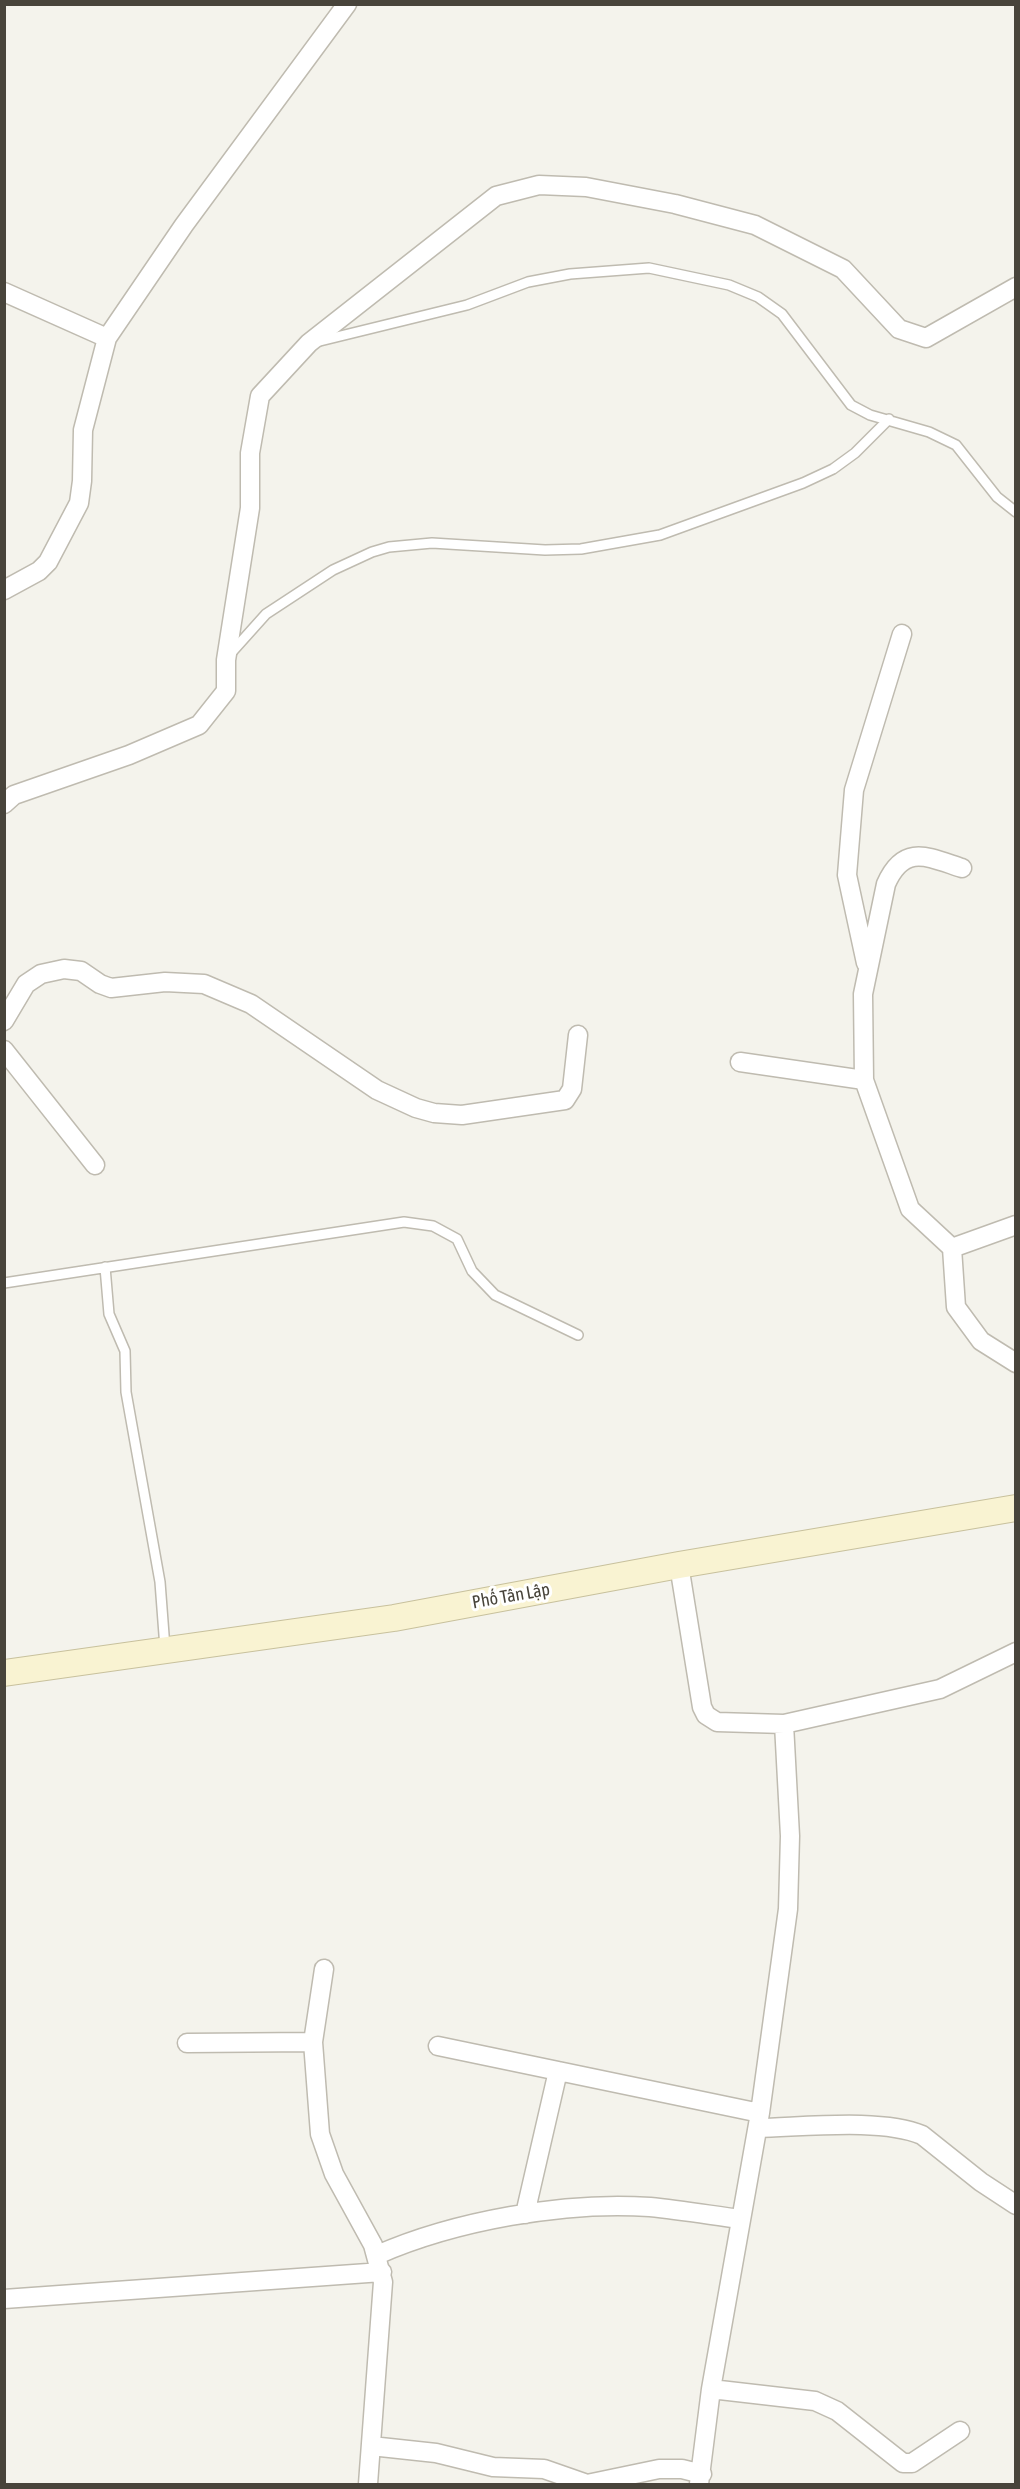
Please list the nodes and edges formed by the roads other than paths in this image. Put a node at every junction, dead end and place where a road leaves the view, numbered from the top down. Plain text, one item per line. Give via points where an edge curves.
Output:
1 (348, 4) edge
2 (1016, 287) edge
3 (4, 292) edge
4 (107, 338) junction
5 (309, 343) junction
6 (889, 419) junction
7 (1016, 512) edge
8 (4, 590) edge
9 (902, 634) dead end
10 (226, 660) junction
11 (4, 804) edge
12 (962, 868) dead end
13 (867, 968) junction
14 (4, 1021) edge
15 (578, 1035) dead end
16 (4, 1050) edge
17 (740, 1062) dead end
18 (864, 1080) junction
19 (95, 1165) dead end
20 (1016, 1225) edge
21 (952, 1248) junction
22 (105, 1267) junction
23 (4, 1283) edge
24 (578, 1335) dead end
25 (1016, 1363) edge
26 (1016, 1508) edge
27 (679, 1565) junction
28 (166, 1650) junction
29 (1016, 1652) edge
30 (4, 1672) edge
31 (784, 1724) junction
32 (324, 1969) dead end
33 (313, 2042) junction
34 (188, 2043) dead end
35 (438, 2046) dead end
36 (558, 2071) junction
37 (759, 2121) junction
38 (1016, 2205) edge
39 (525, 2214) junction
40 (740, 2218) junction
41 (379, 2263) junction
42 (4, 2299) edge
43 (711, 2389) junction
44 (960, 2431) dead end
45 (370, 2446) junction
46 (700, 2479) edge
47 (368, 2484) edge

1 - 4 street via 184,225
2 - 5 street via 926,338 899,329 843,269 755,225 586,187 539,185 496,196
3 - 4 street
4 - 8 street via 83,430 79,503 48,562
5 - 6 lane via 467,305 543,278 649,268 729,285 770,304 795,328 844,398 860,411
5 - 10 street via 260,396 250,453 250,508
6 - 7 lane via 956,445 997,498
6 - 10 lane via 833,469 660,535 581,549 432,543 372,552 325,574 266,614
9 - 13 street via 854,790 847,875
10 - 11 street via 226,691 199,725 129,755 14,795
12 - 13 street via 913,856 892,870
13 - 18 street via 863,994
14 - 15 street via 26,984 41,974 64,969 81,971 111,988 165,982 204,984 251,1004 386,1095 447,1115 565,1100 572,1089
16 - 19 street
17 - 18 street
18 - 21 street via 910,1209
20 - 21 street
21 - 25 street via 956,1306 981,1341
22 - 23 lane
22 - 24 lane via 404,1222 433,1226 457,1239 472,1271 495,1294
22 - 28 lane via 109,1314 125,1351 126,1392 160,1582
26 - 27 main road, Phố Tân Lập
27 - 28 main road, Phố Tân Lập via 394,1618
27 - 31 street via 706,1715 717,1722
28 - 30 main road, Phố Tân Lập
29 - 31 street via 940,1689
31 - 37 street via 789,1889
32 - 33 street
33 - 34 street
33 - 41 street via 320,2134 326,2155
35 - 36 street
36 - 37 street
36 - 39 street
37 - 38 street via 912,2131
37 - 40 street
39 - 40 street via 615,2206
39 - 41 street via 422,2236
40 - 43 street
41 - 42 street
41 - 45 street via 384,2293
43 - 44 street via 815,2402 837,2411 903,2463 912,2463
43 - 46 street
45 - 46 street via 436,2453 493,2467 544,2469 587,2484 659,2469 682,2469
45 - 47 street

